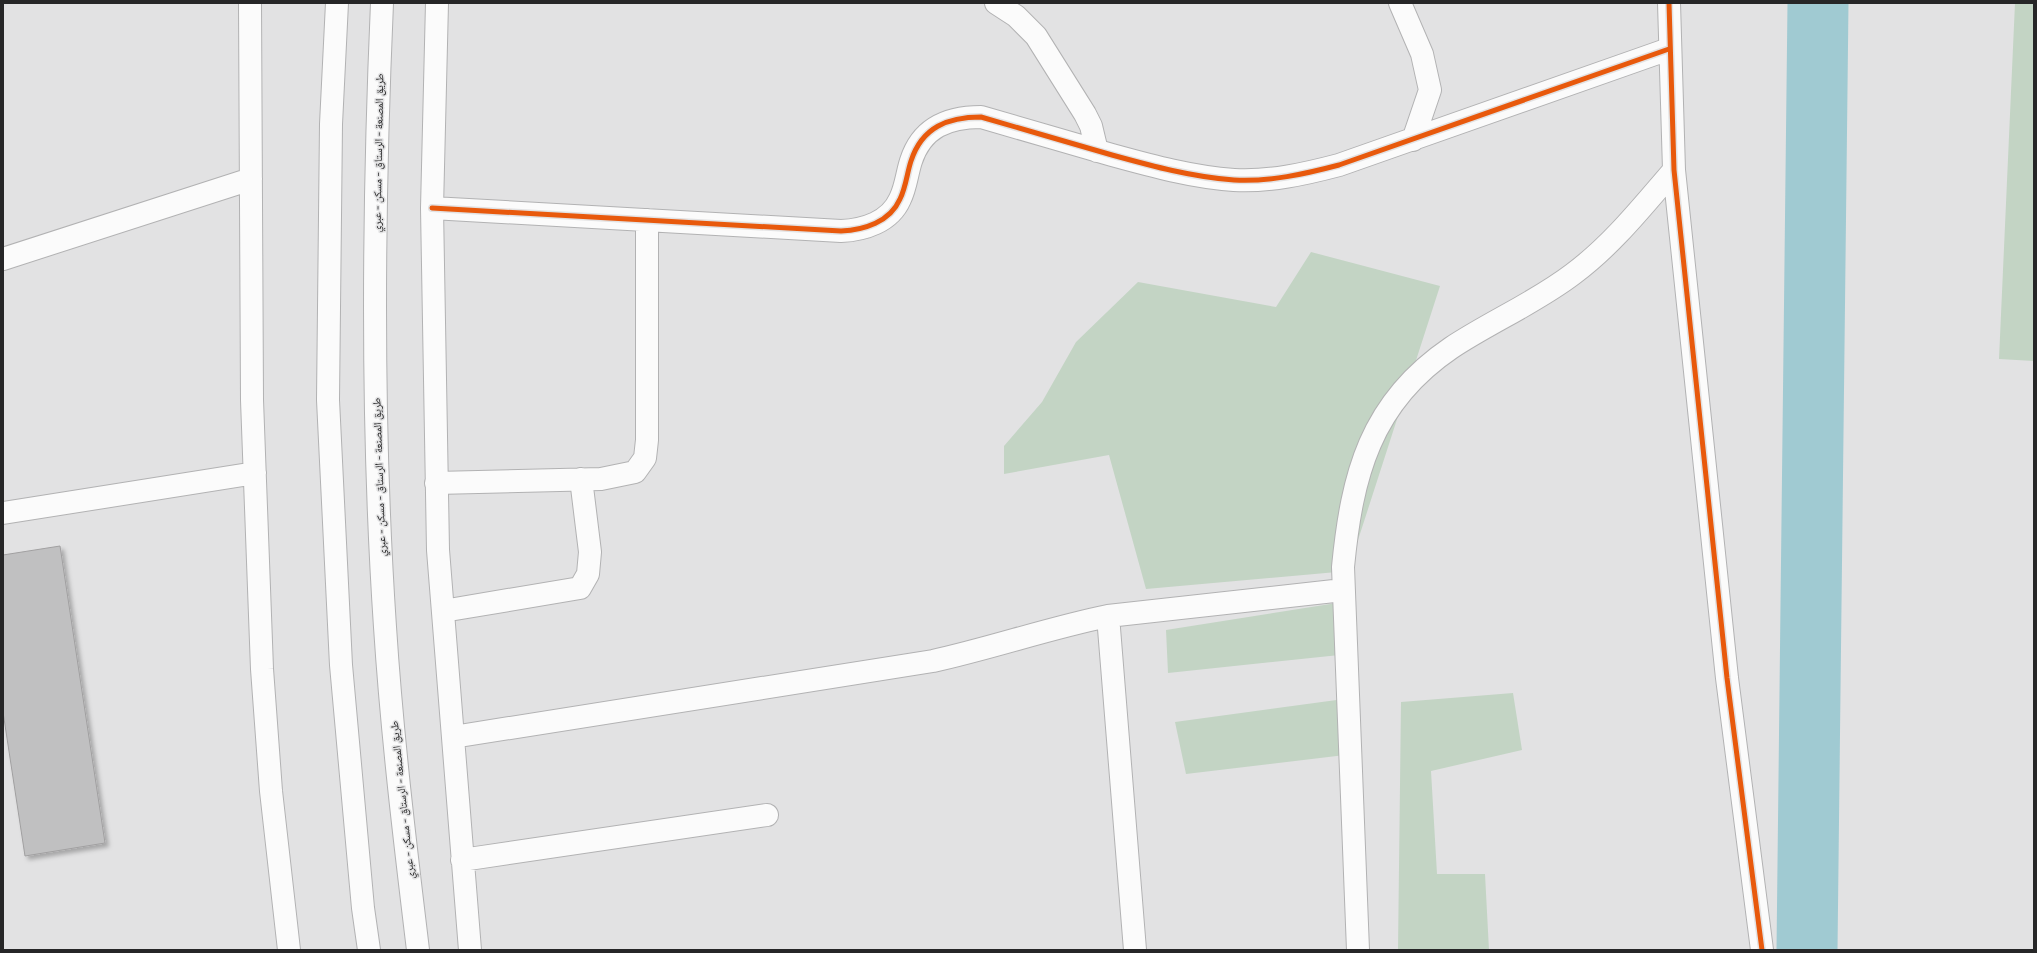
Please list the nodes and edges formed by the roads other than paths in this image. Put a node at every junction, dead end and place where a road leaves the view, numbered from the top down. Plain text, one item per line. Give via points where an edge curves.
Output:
1 (250, 3) edge
2 (337, 3) edge
3 (382, 3) edge
4 (437, 3) edge
5 (996, 3) edge
6 (1400, 3) edge
7 (1670, 3) edge
8 (1670, 49) junction
9 (1413, 140) junction
10 (1097, 150) junction
11 (1674, 170) junction
12 (251, 179) junction
13 (432, 208) junction
14 (647, 220) junction
15 (3, 259) edge
16 (255, 473) junction
17 (581, 479) junction
18 (436, 483) junction
19 (3, 513) edge
20 (1343, 590) junction
21 (443, 611) junction
22 (1108, 616) junction
23 (453, 737) junction
24 (767, 816) dead end
25 (462, 860) junction
26 (289, 950) edge
27 (369, 950) edge
28 (418, 950) edge
29 (470, 950) edge
30 (1134, 950) edge
31 (1358, 950) edge
32 (1762, 950) edge

1 - 12 main road
2 - 27 main road via 331,124 328,400 341,665
3 - 28 main road, طريق المصنعة - الرستاق - مسكن - عبري via 376,212 378,465 385,627
4 - 13 main road
5 - 10 main road via 1016,16 1036,36 1085,114
6 - 9 main road via 1422,54 1430,90
7 - 8 main road
8 - 9 main road
8 - 11 main road
9 - 10 main road via 1339,166 1270,179 1235,180 1200,176
10 - 14 main road via 981,117 963,117 946,121 931,130 919,143 900,199 883,219 863,228 841,231
11 - 20 main road via 1604,248 1572,274 1436,359 1412,380 1392,404 1376,429 1363,458 1355,487 1347,527
11 - 32 main road via 1727,678
12 - 15 main road
12 - 16 main road via 252,400
13 - 14 main road
13 - 18 main road
14 - 17 main road via 645,458 635,472 601,479
16 - 19 main road
16 - 26 main road via 262,669 271,791
17 - 18 main road
17 - 21 main road via 590,552 588,574 580,588
18 - 21 main road
20 - 22 main road
20 - 31 main road
21 - 23 main road
22 - 23 main road via 1076,622 1008,643 933,661
22 - 30 main road
23 - 25 main road
24 - 25 main road
25 - 29 main road

